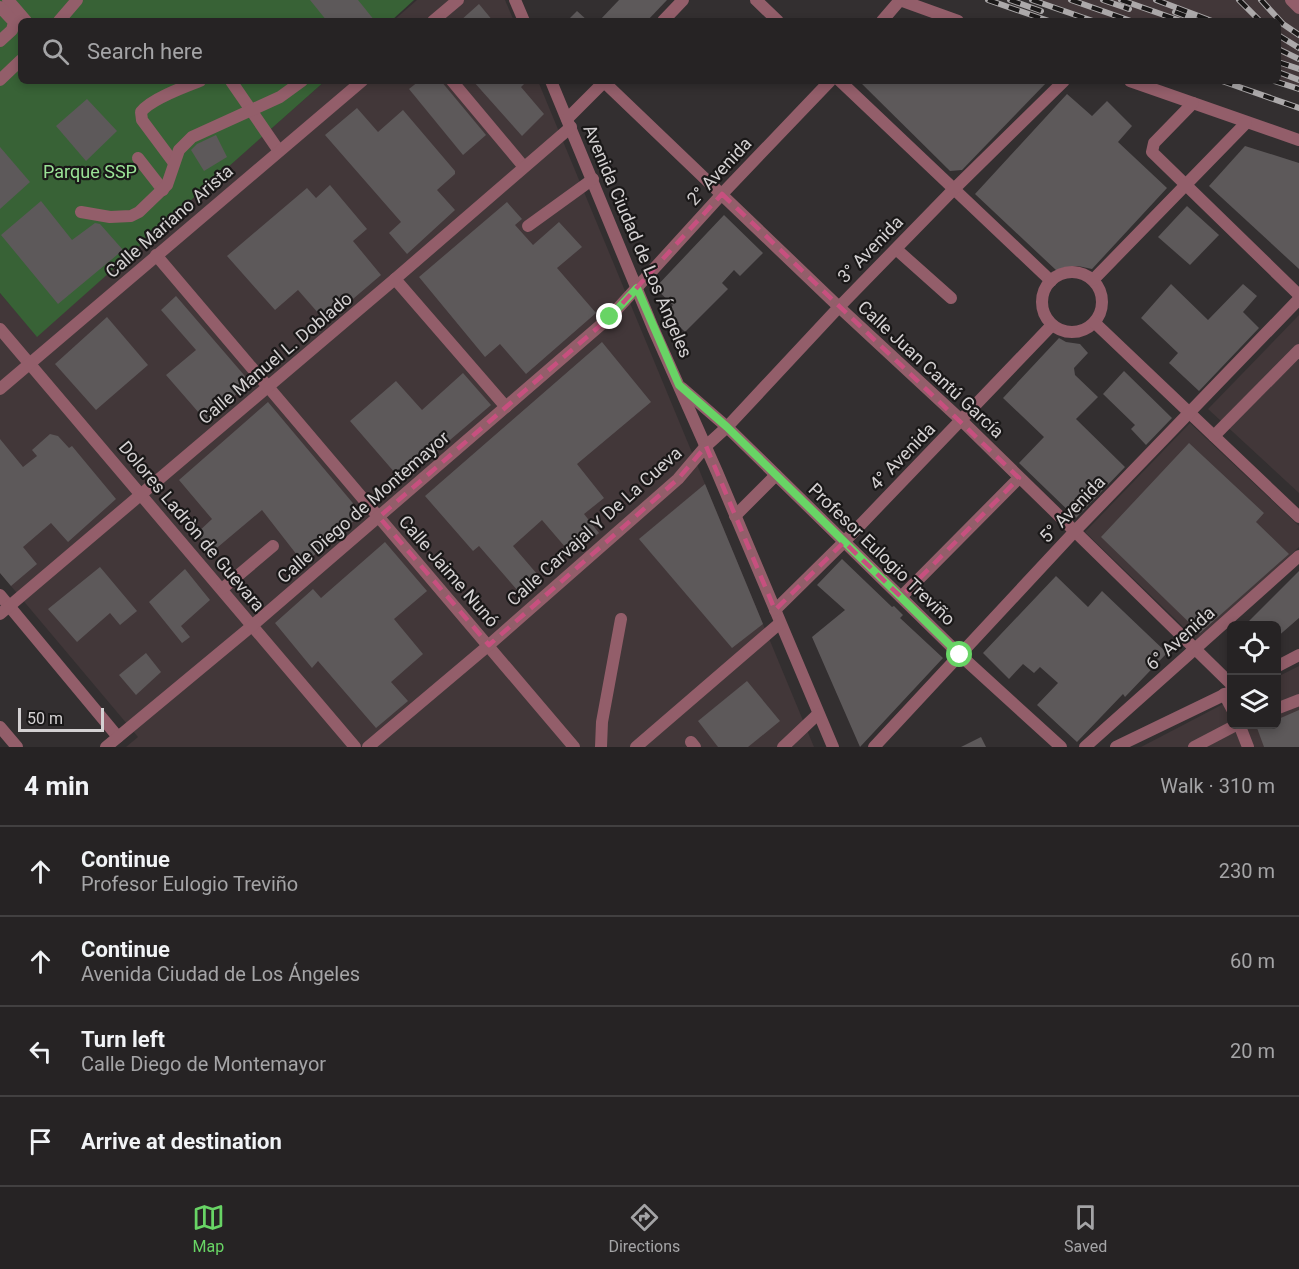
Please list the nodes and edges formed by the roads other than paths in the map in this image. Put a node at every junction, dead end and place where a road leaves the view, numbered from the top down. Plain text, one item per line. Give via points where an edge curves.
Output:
1 (8, 0) edge
2 (77, 0) edge
3 (458, 0) edge
4 (515, 0) edge
5 (683, 0) edge
6 (756, 0) edge
7 (900, 0) edge
8 (1291, 0) edge
9 (0, 7) edge
10 (1299, 8) edge
11 (23, 18) edge
12 (62, 18) edge
13 (437, 18) edge
14 (523, 18) edge
15 (666, 18) edge
16 (775, 18) edge
17 (885, 18) edge
18 (950, 18) edge
19 (0, 41) edge
20 (18, 63) edge
21 (0, 80) edge
22 (193, 84) edge
23 (238, 84) edge
24 (298, 84) edge
25 (358, 84) edge
26 (455, 84) edge
27 (552, 84) edge
28 (602, 84) edge
29 (607, 84) edge
30 (827, 84) edge
31 (843, 84) edge
32 (1061, 84) edge
33 (1139, 84) edge
34 (1193, 103) junction
35 (251, 111) junction
36 (569, 123) junction
37 (1246, 123) junction
38 (1299, 140) edge
39 (279, 152) junction
40 (138, 158) dead end
41 (174, 164) junction
42 (524, 167) junction
43 (592, 179) junction
44 (1185, 185) junction
45 (954, 189) junction
46 (163, 190) junction
47 (722, 194) junction
48 (81, 212) dead end
49 (528, 226) dead end
50 (896, 249) junction
51 (156, 255) junction
52 (395, 279) junction
53 (1093, 280) junction
54 (1051, 281) junction
55 (637, 288) junction
56 (1299, 295) edge
57 (951, 298) dead end
58 (1299, 299) edge
59 (839, 307) junction
60 (1095, 323) junction
61 (1052, 325) junction
62 (0, 329) edge
63 (1299, 350) edge
64 (29, 364) junction
65 (679, 385) junction
66 (267, 387) junction
67 (0, 389) edge
68 (506, 407) junction
69 (1190, 414) junction
70 (961, 420) junction
71 (727, 427) junction
72 (1214, 436) junction
73 (706, 446) junction
74 (776, 475) junction
75 (1018, 478) junction
76 (142, 495) junction
77 (735, 516) junction
78 (379, 517) junction
79 (1299, 517) edge
80 (1075, 531) junction
81 (844, 542) junction
82 (273, 546) dead end
83 (1299, 556) edge
84 (222, 589) junction
85 (0, 595) edge
86 (901, 597) junction
87 (5, 610) edge
88 (775, 610) junction
89 (621, 619) dead end
90 (780, 623) junction
91 (253, 625) junction
92 (489, 645) junction
93 (1196, 649) junction
94 (960, 655) junction
95 (1299, 655) edge
96 (1281, 664) edge
97 (1227, 688) edge
98 (1227, 691) edge
99 (1299, 700) edge
100 (1281, 707) edge
101 (818, 714) junction
102 (0, 727) edge
103 (1228, 729) edge
104 (1240, 729) edge
105 (118, 737) junction
106 (17, 747) edge
107 (106, 747) edge
108 (355, 747) edge
109 (368, 747) edge
110 (574, 747) edge
111 (601, 747) edge
112 (636, 747) edge
113 (783, 747) edge
114 (833, 747) edge
115 (874, 747) edge
116 (1061, 747) edge
117 (1086, 747) edge
118 (1116, 747) edge
119 (1194, 747) edge
120 (1248, 747) edge

1 - 11 street
2 - 12 street
3 - 13 street
4 - 14 street
5 - 15 street
6 - 16 street
7 - 17 street
7 - 18 street
8 - 10 street
9 - 19 street via 14,22 12,30
20 - 21 street
22 - 41 street via 141,112 142,120
23 - 35 street
24 - 35 street
25 - 39 street, Calle Mariano Arista
26 - 42 street
27 - 36 street, Avenida Ciudad de Los Ángeles
28 - 36 street, Calle Manuel L. Doblado
29 - 47 street, Calle Juan Cantú García
30 - 47 street, 2° Avenida
31 - 45 street
32 - 45 street, 3° Avenida
33 - 34 street
34 - 37 street
34 - 44 street via 1152,149
35 - 39 street
35 - 41 street via 192,137 179,150
36 - 42 street, Calle Manuel L. Doblado
36 - 43 street, Avenida Ciudad de Los Ángeles
37 - 38 street
37 - 44 street
39 - 51 street, Calle Mariano Arista
40 - 46 street
41 - 46 street
42 - 52 street, Calle Manuel L. Doblado
43 - 49 street
43 - 55 street, Avenida Ciudad de Los Ángeles
44 - 53 street
44 - 56 street
45 - 50 street, 3° Avenida
45 - 54 street
46 - 48 street via 131,216
47 - 55 street, 2° Avenida
47 - 59 street, Calle Juan Cantú García
50 - 57 street
50 - 59 street, 3° Avenida
51 - 64 street, Calle Mariano Arista
51 - 66 street, Calle Jaime Nunó
52 - 66 street, Calle Manuel L. Doblado
52 - 68 street
53 - 54 street via 1071,272
53 - 60 street via 1102,305
54 - 61 street via 1045,289 1042,308
55 - 65 street, Avenida Ciudad de Los Ángeles
55 - 68 street, Calle Diego de Montemayor via 610,317
58 - 69 street, 5° Avenida
59 - 70 street, Calle Juan Cantú García
59 - 71 street, 3° Avenida
60 - 61 street via 1078,332
60 - 69 street
61 - 70 street, 4° Avenida
62 - 64 street, Dolores Ladròn de Guevara
63 - 72 street
64 - 67 street, Calle Mariano Arista
64 - 76 street, Dolores Ladròn de Guevara
65 - 71 street, Profesor Eulogio Treviño
65 - 73 street, Avenida Ciudad de Los Ángeles
66 - 76 street, Calle Manuel L. Doblado
66 - 78 street, Calle Jaime Nunó
68 - 78 street, Calle Diego de Montemayor
69 - 72 street
69 - 80 street, 5° Avenida
70 - 75 street, Calle Juan Cantú García
70 - 81 street, 4° Avenida
71 - 73 street, 3° Avenida
71 - 74 street, Profesor Eulogio Treviño
72 - 79 street
73 - 77 street, Avenida Ciudad de Los Ángeles
73 - 92 street, Calle Carvajal Y De La Cueva via 678,479
74 - 77 street
74 - 81 street, Profesor Eulogio Treviño
75 - 80 street, Calle Juan Cantú García
75 - 86 street
76 - 84 street, Dolores Ladròn de Guevara
76 - 87 street, Calle Manuel L. Doblado
77 - 88 street, Avenida Ciudad de Los Ángeles
78 - 91 street, Calle Diego de Montemayor
78 - 92 street, Calle Jaime Nunó
80 - 93 street, Calle Juan Cantú García
80 - 94 street, 5° Avenida
81 - 86 street, Profesor Eulogio Treviño
81 - 88 street, 4° Avenida
82 - 84 street
83 - 93 street, 6° Avenida
84 - 91 street, Dolores Ladròn de Guevara
85 - 87 street
86 - 94 street, Profesor Eulogio Treviño
87 - 105 street
88 - 90 street, Avenida Ciudad de Los Ángeles
89 - 111 street
90 - 101 street, Avenida Ciudad de Los Ángeles
90 - 112 street
91 - 105 street, Calle Diego de Montemayor
91 - 108 street, Dolores Ladròn de Guevara
92 - 109 street, Calle Carvajal Y De La Cueva
92 - 110 street, Calle Jaime Nunó
93 - 97 street, Calle Juan Cantú García
93 - 117 street, 6° Avenida
94 - 115 street, 5° Avenida
94 - 116 street, Profesor Eulogio Treviño
95 - 96 street
98 - 118 street
99 - 100 street
101 - 113 street
101 - 114 street, Avenida Ciudad de Los Ángeles
102 - 106 street
103 - 119 street
104 - 120 street
105 - 107 street, Calle Diego de Montemayor

